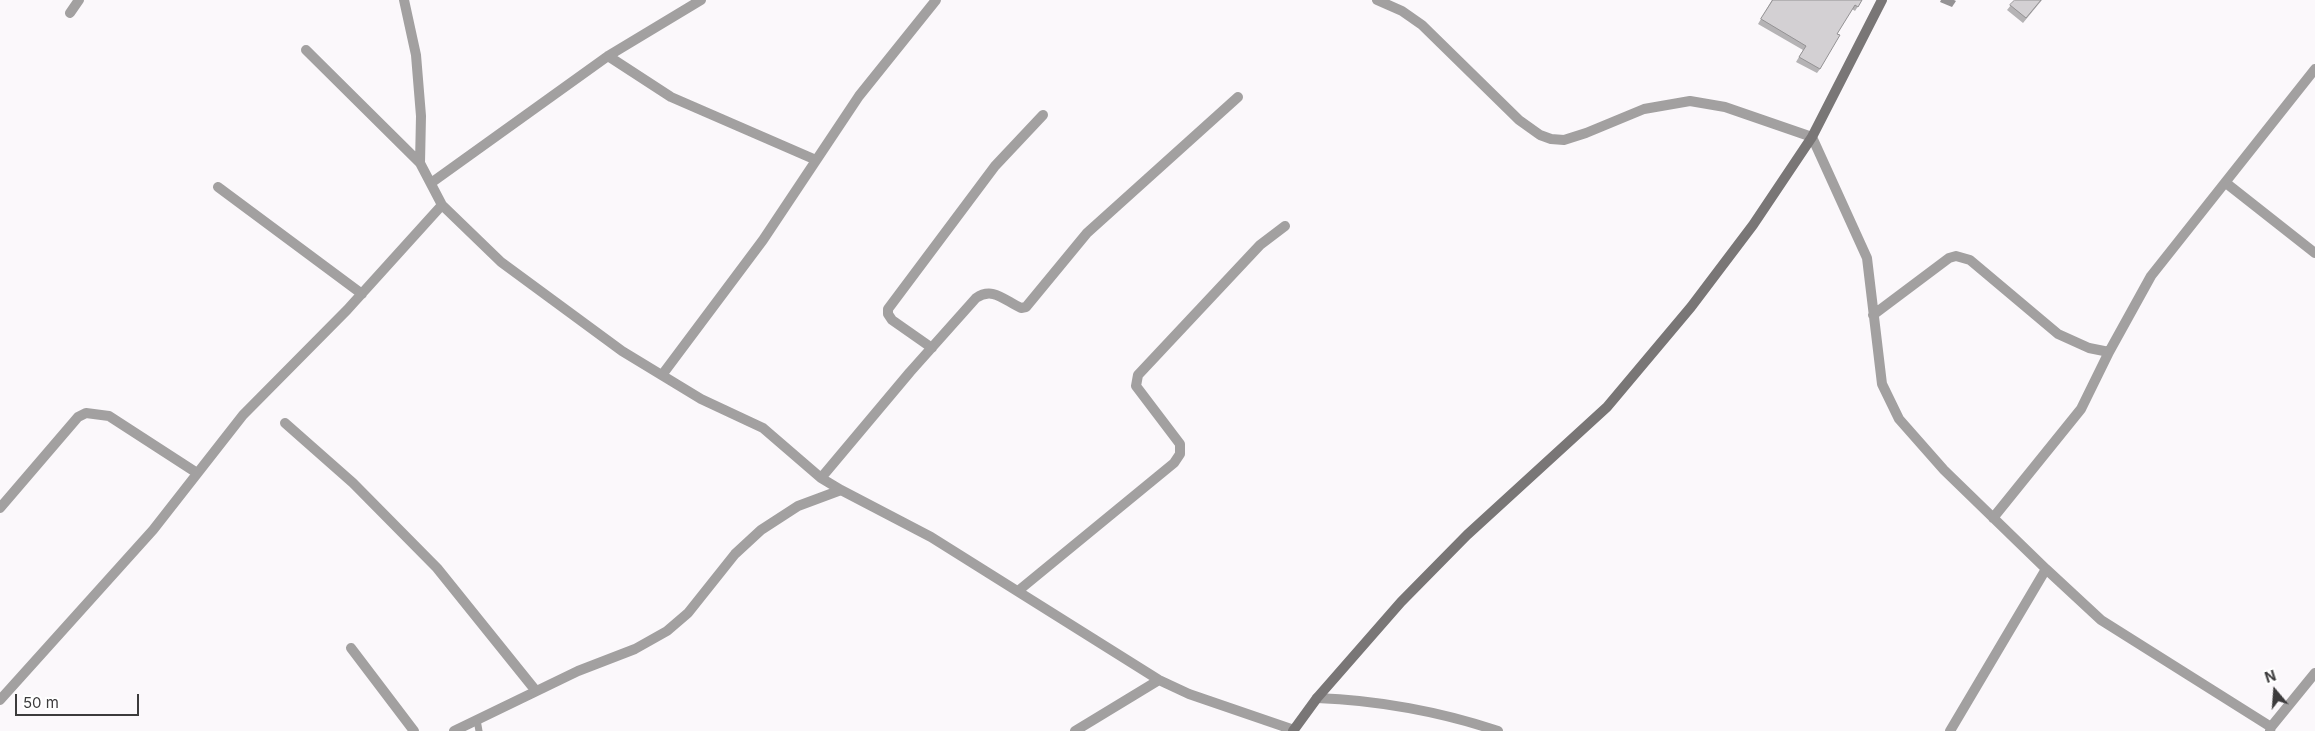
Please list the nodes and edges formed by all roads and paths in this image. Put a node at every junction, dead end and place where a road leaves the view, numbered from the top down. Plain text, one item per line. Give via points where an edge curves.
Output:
1 (79, 0) edge
2 (404, 0) edge
3 (701, 0) edge
4 (936, 0) edge
5 (1377, 0) edge
6 (1882, 0) edge
7 (70, 12) dead end
8 (306, 50) dead end
9 (608, 56) junction
10 (2315, 69) edge
11 (1238, 96) dead end
12 (1043, 115) dead end
13 (1812, 138) junction
14 (816, 160) junction
15 (420, 163) junction
16 (431, 183) junction
17 (2226, 183) junction
18 (218, 188) dead end
19 (442, 205) junction
20 (1284, 226) dead end
21 (2315, 253) edge
22 (362, 294) junction
23 (1873, 315) junction
24 (932, 348) junction
25 (2109, 352) junction
26 (662, 375) junction
27 (285, 423) dead end
28 (197, 472) junction
29 (821, 478) junction
30 (841, 490) junction
31 (0, 508) edge
32 (1993, 518) junction
33 (2046, 570) junction
34 (1018, 591) junction
35 (351, 648) dead end
36 (2315, 673) edge
37 (1159, 680) junction
38 (536, 691) junction
39 (1317, 698) junction
40 (0, 700) edge
41 (477, 720) junction
42 (2270, 729) edge
43 (1294, 730) edge
44 (414, 731) edge
45 (454, 731) edge
46 (479, 731) edge
47 (1076, 731) edge
48 (1498, 731) edge
49 (1950, 731) edge

1 - 7 street
2 - 15 street via 416,56 421,116
3 - 9 street
4 - 14 street via 859,96
5 - 13 street via 1402,11 1422,25 1519,120 1551,139 1564,140 1644,110 1690,101 1725,106
6 - 13 street
8 - 15 street
9 - 14 street via 671,97
9 - 16 street
10 - 17 street
11 - 24 street via 1087,233 1026,307 1021,308 991,292 984,293
12 - 24 street via 995,166 888,309 892,320
13 - 23 street via 1867,258
13 - 39 street via 1691,307 1607,407 1467,535 1401,602
14 - 26 street via 764,240
15 - 16 street
16 - 19 street
17 - 21 street
17 - 25 street via 2151,276
18 - 22 street
19 - 22 street
19 - 26 street via 501,262 622,351
20 - 34 street via 1260,244 1138,374 1136,386 1180,444 1180,454 1174,463
22 - 28 street via 243,415
23 - 25 street via 1956,256 1970,260 2058,334 2089,348
23 - 32 street via 1882,384 1899,419
24 - 29 street
25 - 32 street via 2081,409
26 - 29 street via 701,399 763,428
27 - 38 street via 353,483 437,568
28 - 31 street via 109,416 86,413 78,417
28 - 40 street via 153,530
29 - 30 street
30 - 34 street via 931,537
30 - 38 street via 798,506 761,530 735,554 688,613 667,631 635,649
32 - 33 street
33 - 42 street via 2102,620
33 - 49 street
34 - 37 street
35 - 44 street
36 - 42 street
37 - 43 street via 1189,694
37 - 47 street
38 - 41 street
39 - 43 street
39 - 48 street via 1348,699 1459,718
41 - 45 street
41 - 46 lane

